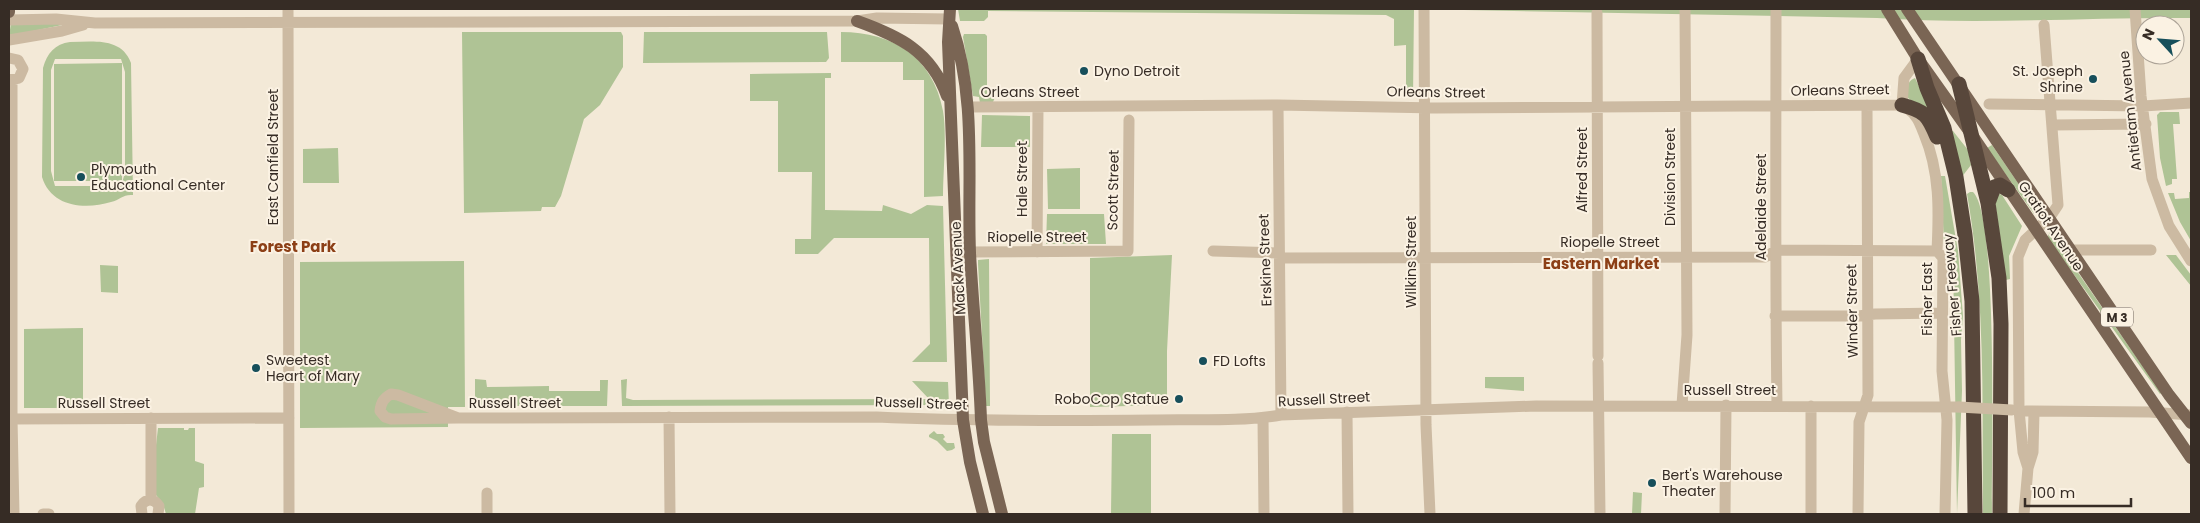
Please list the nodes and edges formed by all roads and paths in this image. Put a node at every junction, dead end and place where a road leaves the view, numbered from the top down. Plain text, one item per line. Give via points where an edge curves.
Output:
1 (288, 9) edge
2 (1685, 9) edge
3 (1888, 9) edge
4 (1907, 9) edge
5 (2135, 9) edge
6 (1424, 10) edge
7 (1597, 13) dead end
8 (1776, 14) edge
9 (946, 16) edge
10 (9, 20) edge
11 (857, 21) junction
12 (95, 23) junction
13 (288, 23) junction
14 (2044, 25) dead end
15 (9, 40) edge
16 (9, 58) edge
17 (1918, 59) junction
18 (10, 80) edge
19 (1959, 84) junction
20 (2191, 103) edge
21 (1278, 104) junction
22 (1989, 104) dead end
23 (1867, 105) junction
24 (1902, 105) junction
25 (2051, 105) junction
26 (1597, 106) junction
27 (1685, 106) junction
28 (1776, 106) junction
29 (2143, 106) junction
30 (969, 107) junction
31 (1038, 107) junction
32 (1425, 107) junction
33 (951, 113) junction
34 (1129, 120) dead end
35 (2146, 124) junction
36 (2053, 125) junction
37 (1972, 135) junction
38 (952, 142) junction
39 (970, 185) junction
40 (2008, 190) junction
41 (1988, 203) junction
42 (2050, 217) junction
43 (2036, 231) junction
44 (1965, 235) junction
45 (1867, 249) junction
46 (1777, 250) junction
47 (2071, 250) junction
48 (2151, 250) dead end
49 (1118, 251) joint
50 (1212, 251) dead end
51 (1937, 251) junction
52 (970, 252) junction
53 (1037, 252) junction
54 (956, 255) junction
55 (1280, 255) junction
56 (1597, 257) junction
57 (1686, 257) junction
58 (1426, 258) junction
59 (2191, 261) edge
60 (1942, 313) junction
61 (1868, 315) junction
62 (1775, 316) junction
63 (980, 392) junction
64 (962, 394) junction
65 (1599, 405) junction
66 (1682, 405) junction
67 (1726, 405) junction
68 (1777, 406) junction
69 (1811, 406) junction
70 (1864, 406) junction
71 (1946, 406) junction
72 (1426, 409) junction
73 (2015, 410) junction
74 (1347, 412) junction
75 (2034, 412) junction
76 (2163, 413) junction
77 (1281, 415) junction
78 (670, 417) junction
79 (2189, 417) edge
80 (151, 418) junction
81 (289, 418) junction
82 (458, 418) junction
83 (1263, 418) junction
84 (10, 419) edge
85 (963, 420) junction
86 (981, 420) junction
87 (1973, 431) junction
88 (2191, 450) edge
89 (987, 453) junction
90 (969, 457) junction
91 (2000, 457) junction
92 (2191, 458) edge
93 (2028, 468) junction
94 (487, 493) dead end
95 (150, 500) junction
96 (14, 514) edge
97 (43, 514) edge
98 (49, 514) edge
99 (142, 514) edge
100 (158, 514) edge
101 (289, 514) edge
102 (486, 514) edge
103 (670, 514) edge
104 (983, 514) edge
105 (1002, 514) edge
106 (1264, 514) edge
107 (1348, 514) edge
108 (1430, 514) edge
109 (1600, 514) edge
110 (1726, 514) edge
111 (1811, 514) edge
112 (1858, 514) edge
113 (1945, 514) edge
114 (1964, 514) edge
115 (1975, 514) edge
116 (2000, 514) edge
117 (2010, 514) edge
118 (2024, 514) edge

1 - 13 street, East Canfield Street
2 - 27 street, Division Street
3 - 17 main road, Gratiot Avenue / M 3
4 - 19 main road, Gratiot Avenue / M 3
5 - 29 street, Antietam Avenue
6 - 32 street, Wilkins Street
7 - 26 street, Alfred Street
8 - 28 street, Adelaide Street
9 - 11 street
9 - 30 main road, Mack Avenue via 962,58
9 - 33 main road, Mack Avenue
10 - 12 street via 56,19
11 - 13 street
11 - 33 main road via 900,38 925,58 945,91
12 - 13 street
12 - 15 street
13 - 81 street, East Canfield Street
14 - 25 street
16 - 18 street via 18,60 23,69 21,76
17 - 24 street via 1904,78
17 - 37 main road, Gratiot Avenue / M 3
17 - 44 highway, Fisher Freeway via 1948,143
18 - 84 street
19 - 37 highway
19 - 42 main road, Gratiot Avenue / M 3
20 - 29 street
21 - 31 street, Orleans Street
21 - 32 street, Orleans Street
21 - 55 street, Erskine Street
22 - 25 street
23 - 24 street, Orleans Street
23 - 28 street, Orleans Street
23 - 45 street, Winder Street
24 - 44 highway via 1921,111 1931,122 1947,166 1959,223
24 - 51 street, Fisher East via 1918,120 1933,160 1938,192
25 - 29 street
25 - 36 street
26 - 27 street, Orleans Street
26 - 32 street, Orleans Street
26 - 56 street, Alfred Street
27 - 28 street, Orleans Street
27 - 57 street, Division Street
28 - 46 street, Adelaide Street
29 - 35 street, Antietam Avenue
30 - 31 street, Orleans Street
30 - 39 main road, Mack Avenue
31 - 53 street, Hale Street
32 - 58 street, Wilkins Street
33 - 38 main road, Mack Avenue
34 - 49 street, Scott Street via 1128,251
35 - 36 street
35 - 59 street, Antietam Avenue via 2152,179 2159,203
36 - 42 street via 2058,205
37 - 40 main road, Gratiot Avenue / M 3
37 - 41 highway
38 - 39 main road via 958,182 964,187
38 - 54 main road, Mack Avenue
39 - 52 main road, Mack Avenue
40 - 41 highway via 1995,186
40 - 43 main road, Gratiot Avenue / M 3
41 - 91 highway via 2000,301
42 - 43 street
42 - 47 main road, Gratiot Avenue / M 3
43 - 73 street via 2022,245 2018,256
43 - 76 main road, Gratiot Avenue / M 3
44 - 87 highway, Fisher Freeway via 1972,301
45 - 46 street, Riopelle Street
45 - 51 street, Riopelle Street
45 - 61 street, Winder Street
46 - 57 street, Riopelle Street via 1765,257
46 - 62 street, Adelaide Street
47 - 48 street
47 - 79 main road, Gratiot Avenue / M 3 via 2170,395
49 - 53 street, Riopelle Street
50 - 55 street, Riopelle Street
51 - 60 street, Fisher East via 1943,258
52 - 53 street, Riopelle Street
52 - 54 street, Riopelle Street
52 - 63 main road, Mack Avenue
54 - 64 main road, Mack Avenue
55 - 58 street, Riopelle Street
55 - 77 street, Erskine Street
56 - 57 street, Riopelle Street
56 - 58 street, Riopelle Street
56 - 65 street, Alfred Street
57 - 66 street, Division Street via 1687,335
58 - 72 street, Wilkins Street
60 - 61 street
60 - 71 street, Fisher East
61 - 62 street
61 - 70 street, Winder Street via 1868,395
62 - 68 street, Adelaide Street
63 - 64 main road via 976,400 970,401
63 - 86 main road, Mack Avenue
64 - 85 main road, Mack Avenue
65 - 66 street, Russell Street
65 - 72 street, Russell Street
65 - 109 street, Alfred Street
66 - 67 street, Russell Street
67 - 68 street, Russell Street
67 - 110 street
68 - 69 street, Russell Street
69 - 70 street, Russell Street
69 - 111 street
70 - 71 street, Russell Street
70 - 112 street, Winder Street via 1859,422
71 - 73 street, Russell Street, bridge
71 - 113 street, Fisher East
72 - 74 street, Russell Street
72 - 108 street, Wilkins Street
73 - 75 street, Russell Street
73 - 93 street
74 - 77 street, Russell Street
74 - 107 street
75 - 76 street, Russell Street
75 - 93 street via 2033,452
76 - 79 street, Russell Street
76 - 88 main road
76 - 92 main road, Gratiot Avenue / M 3
77 - 83 street, Russell Street
78 - 82 street, Russell Street
78 - 85 street, Russell Street
78 - 103 street
80 - 81 street, Russell Street
80 - 84 street, Russell Street
80 - 95 street
81 - 101 street, East Canfield Street
82 - 82 street, Russell Street via 391,394 385,398 380,411 391,419
83 - 86 street, Russell Street
83 - 106 street
84 - 96 street
85 - 86 street, Russell Street
85 - 90 main road, Mack Avenue
86 - 89 main road, Mack Avenue
87 - 114 highway
87 - 115 highway, Fisher Freeway
89 - 90 main road via 976,451
89 - 105 main road, Mack Avenue
90 - 104 main road, Mack Avenue
91 - 116 highway
91 - 117 highway
93 - 118 street
94 - 102 street
95 - 99 street via 141,506
95 - 100 street via 159,506
97 - 98 street

